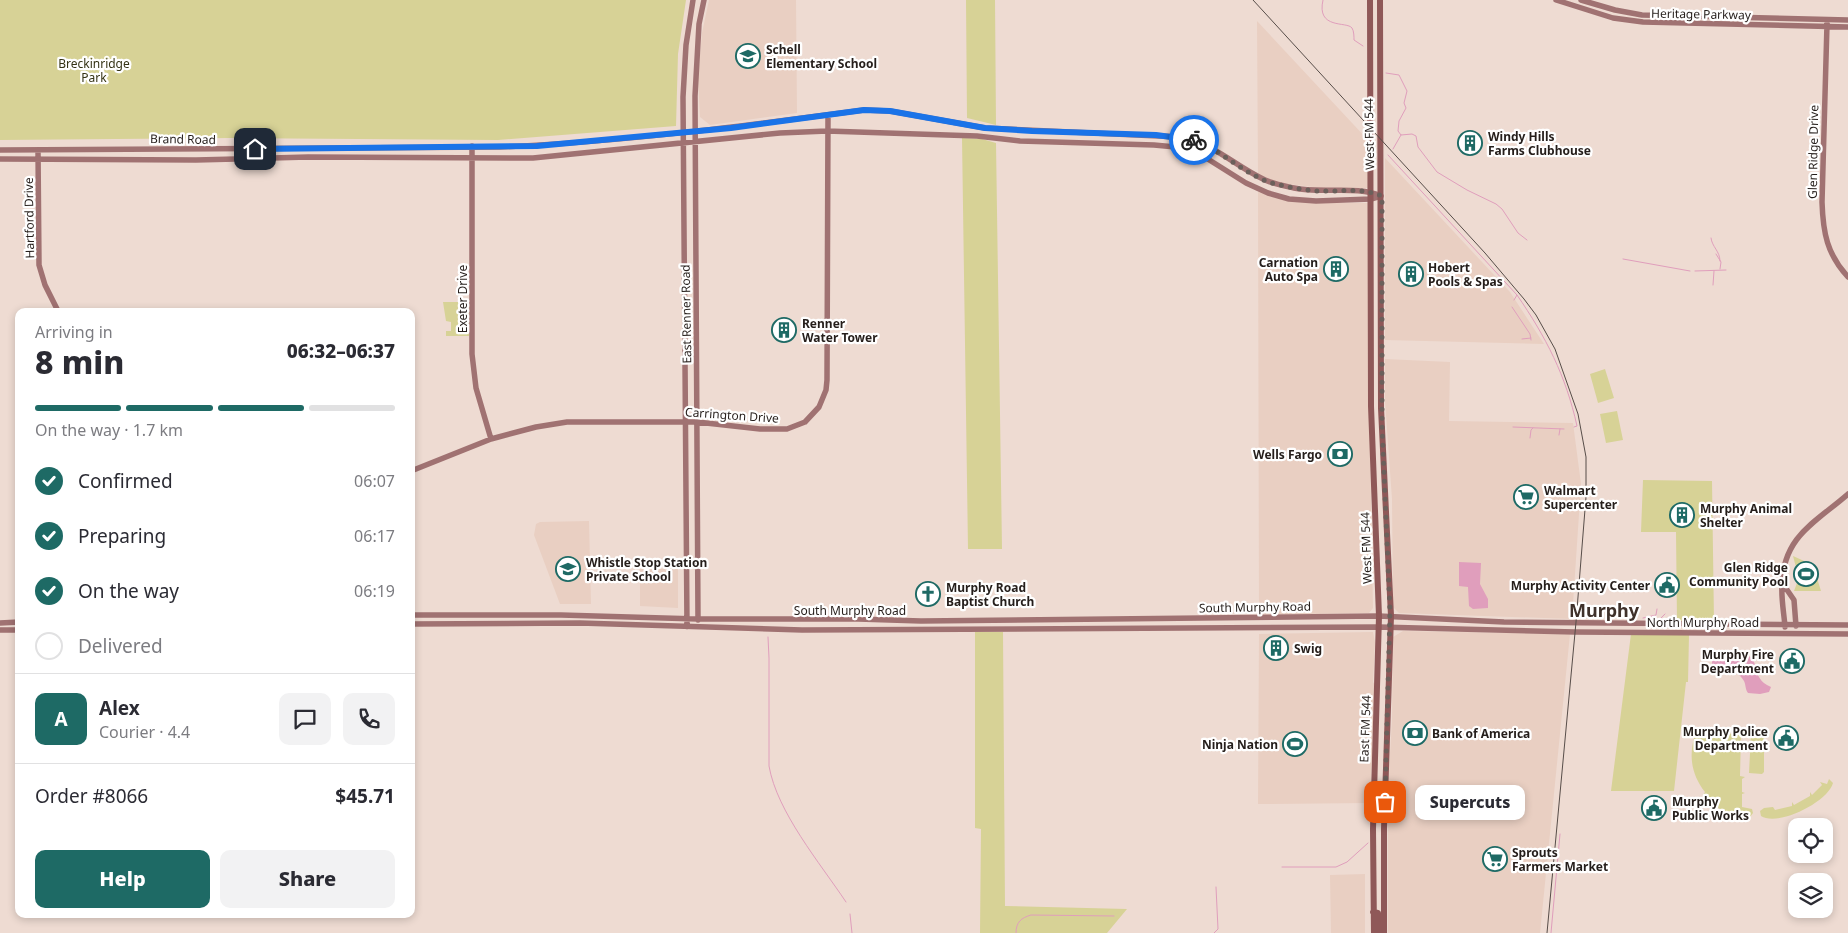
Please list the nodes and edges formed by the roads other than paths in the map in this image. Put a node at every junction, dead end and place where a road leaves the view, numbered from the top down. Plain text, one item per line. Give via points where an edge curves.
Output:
1 (693, 0) edge
2 (704, 0) edge
3 (1370, 0) edge
4 (1380, 0) edge
5 (1556, 0) edge
6 (1581, 0) edge
7 (1827, 19) junction
8 (1848, 20) edge
9 (1827, 27) junction
10 (1848, 27) edge
11 (695, 112) junction
12 (828, 115) junction
13 (714, 130) junction
14 (827, 131) junction
15 (696, 132) junction
16 (683, 133) junction
17 (696, 142) junction
18 (574, 143) junction
19 (683, 143) junction
20 (472, 146) junction
21 (0, 150) edge
22 (38, 151) junction
23 (576, 154) junction
24 (472, 157) junction
25 (0, 159) edge
26 (38, 159) junction
27 (1316, 191) junction
28 (1371, 191) junction
29 (1382, 196) junction
30 (1371, 200) junction
31 (1316, 201) junction
32 (1848, 277) edge
33 (1371, 296) junction
34 (1382, 296) junction
35 (56, 308) edge
36 (1371, 361) junction
37 (1382, 361) junction
38 (685, 421) junction
39 (697, 422) junction
40 (491, 439) junction
41 (415, 469) edge
42 (1374, 472) junction
43 (1384, 472) junction
44 (1848, 494) edge
45 (1782, 582) junction
46 (415, 615) edge
47 (1328, 616) junction
48 (1379, 616) junction
49 (1390, 616) junction
50 (1287, 617) junction
51 (687, 618) junction
52 (698, 619) junction
53 (897, 620) junction
54 (15, 622) edge
55 (1493, 622) junction
56 (0, 623) edge
57 (415, 624) edge
58 (1704, 624) junction
59 (1784, 624) junction
60 (1796, 624) junction
61 (1848, 625) edge
62 (687, 627) junction
63 (1287, 627) junction
64 (1328, 627) junction
65 (1379, 627) junction
66 (1390, 627) junction
67 (698, 628) junction
68 (0, 630) edge
69 (15, 630) edge
70 (897, 630) junction
71 (1493, 630) junction
72 (1704, 632) junction
73 (1784, 632) junction
74 (1796, 633) junction
75 (1848, 634) edge
76 (1377, 708) junction
77 (1388, 709) junction
78 (1373, 912) junction
79 (1374, 933) edge
80 (1379, 933) edge
81 (1384, 933) edge

1 - 16 main road, East Renner Road via 684,69
2 - 11 main road, East Renner Road via 698,42
3 - 28 main road, West FM 544
4 - 29 main road, West FM 544
5 - 9 main road, Heritage Parkway via 1613,18 1643,22
6 - 7 main road, Heritage Parkway via 1642,15
7 - 8 main road, Heritage Parkway
7 - 9 main road, Glen Ridge Drive
9 - 10 main road, Heritage Parkway
9 - 32 main road, Glen Ridge Drive via 1823,228 1836,264
11 - 13 main road via 701,125
11 - 15 main road, East Renner Road
12 - 13 main road, Brand Road
12 - 14 main road, Carrington Drive
12 - 27 main road, Brand Road via 864,110 890,111 985,128 1180,137 1207,145 1266,181
13 - 15 main road, Brand Road
14 - 17 main road, Brand Road
14 - 31 main road, Brand Road via 1186,148 1268,193
14 - 39 main road, Carrington Drive via 827,380 819,407 805,422 787,429
15 - 16 main road, Brand Road
15 - 17 main road, East Renner Road
16 - 18 main road, Brand Road
16 - 19 main road, East Renner Road
17 - 19 main road, Brand Road
17 - 39 main road, East Renner Road
18 - 20 main road, Brand Road via 500,148
18 - 23 main road
19 - 23 main road, Brand Road
19 - 38 main road, East Renner Road
20 - 22 main road, Brand Road
20 - 24 main road, Exeter Drive
21 - 22 main road, Brand Road
22 - 26 main road, Hartford Drive
23 - 24 main road, Brand Road via 533,158
24 - 26 main road, Brand Road
24 - 40 main road, Exeter Drive via 472,354 476,388
25 - 26 main road, Brand Road
26 - 35 main road, Hartford Drive via 39,265
27 - 28 main road, Brand Road
27 - 31 main road
28 - 29 main road, Brand Road
28 - 30 main road, West FM 544
29 - 30 main road, Brand Road
29 - 34 main road, West FM 544
30 - 31 main road, Brand Road
30 - 33 main road, West FM 544
33 - 34 main road
33 - 36 main road, West FM 544
34 - 37 main road, West FM 544
36 - 37 main road
36 - 42 main road, West FM 544
37 - 43 main road, West FM 544
38 - 39 main road, Carrington Drive
38 - 40 main road, Carrington Drive via 567,422
38 - 51 main road, East Renner Road
39 - 52 main road, East Renner Road
40 - 41 main road, Carrington Drive
42 - 43 main road
42 - 48 main road, West FM 544
43 - 49 main road, West FM 544
44 - 45 main road via 1794,541 1785,562
45 - 59 main road
45 - 60 main road via 1794,600
46 - 51 main road, South Murphy Road via 561,614
47 - 48 main road, South Murphy Road
47 - 50 main road, South Murphy Road
47 - 64 main road
48 - 49 main road, North Murphy Road
48 - 65 main road, East FM 544
49 - 55 main road, North Murphy Road
49 - 66 main road, West FM 544
50 - 53 main road, South Murphy Road
50 - 63 main road
51 - 52 main road, South Murphy Road
51 - 62 main road, East Renner Road
52 - 53 main road, South Murphy Road
52 - 67 main road, East Renner Road
53 - 70 main road
54 - 56 main road
55 - 58 main road, North Murphy Road
55 - 71 main road
57 - 62 main road, South Murphy Road via 580,623
58 - 59 main road, North Murphy Road
58 - 72 main road
59 - 60 main road, North Murphy Road
59 - 73 main road
60 - 61 main road, North Murphy Road
60 - 74 main road
62 - 67 main road, South Murphy Road
63 - 64 main road, South Murphy Road
63 - 70 main road, South Murphy Road
64 - 65 main road, South Murphy Road
65 - 66 main road, North Murphy Road
65 - 76 main road, East FM 544
66 - 71 main road, North Murphy Road
66 - 77 main road, East FM 544
67 - 70 main road, South Murphy Road
68 - 69 main road
71 - 72 main road, North Murphy Road
72 - 73 main road, North Murphy Road
73 - 74 main road, North Murphy Road
74 - 75 main road, North Murphy Road
76 - 77 main road
76 - 78 main road, East FM 544
77 - 81 main road, East FM 544
78 - 79 main road, East FM 544
78 - 80 main road via 1378,913

